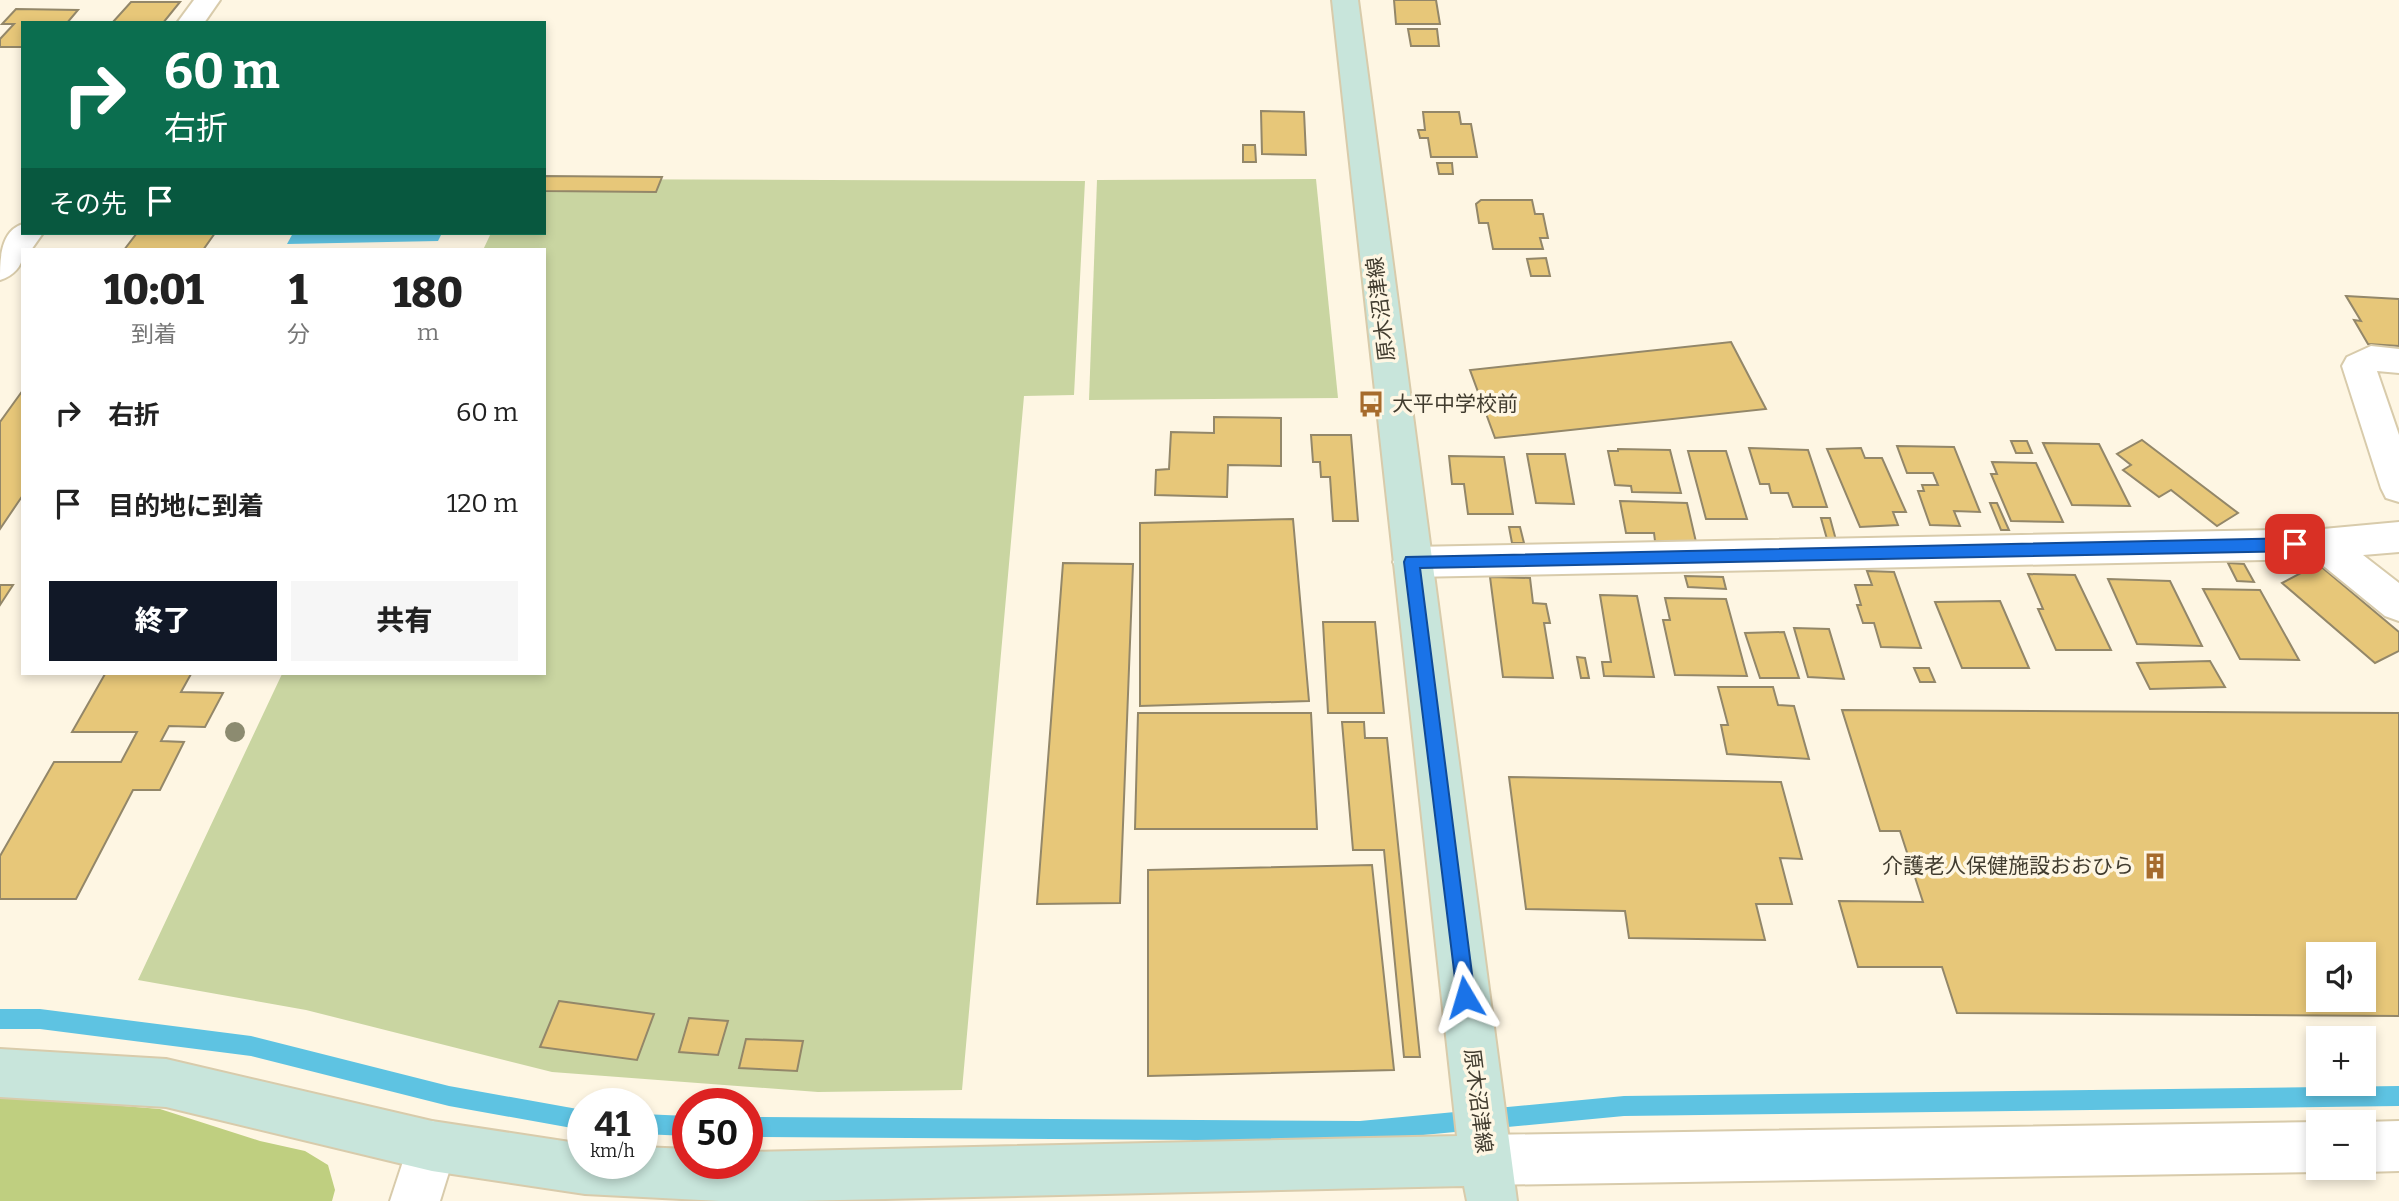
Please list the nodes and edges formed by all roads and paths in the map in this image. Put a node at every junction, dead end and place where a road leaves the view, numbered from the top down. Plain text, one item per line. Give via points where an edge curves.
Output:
1 (207, 0) edge
2 (1345, 0) edge
3 (191, 21) edge
4 (26, 235) edge
5 (0, 269) edge
6 (2399, 361) edge
7 (2399, 488) edge
8 (2399, 537) edge
9 (2323, 544) junction
10 (1412, 562) junction
11 (2399, 605) edge
12 (0, 1073) edge
13 (432, 1146) junction
14 (2399, 1146) edge
15 (2376, 1147) edge
16 (2306, 1148) edge
17 (1489, 1180) edge
18 (415, 1201) edge

1 - 3 street
2 - 10 main road, 原木沼津線
4 - 5 street
6 - 7 street via 2371,358 2359,366
8 - 9 street
9 - 10 street
9 - 11 street
10 - 17 main road, 原木沼津線
12 - 13 main road via 166,1083
13 - 17 main road via 585,1169 744,1177
13 - 18 street
14 - 15 street
16 - 17 street

